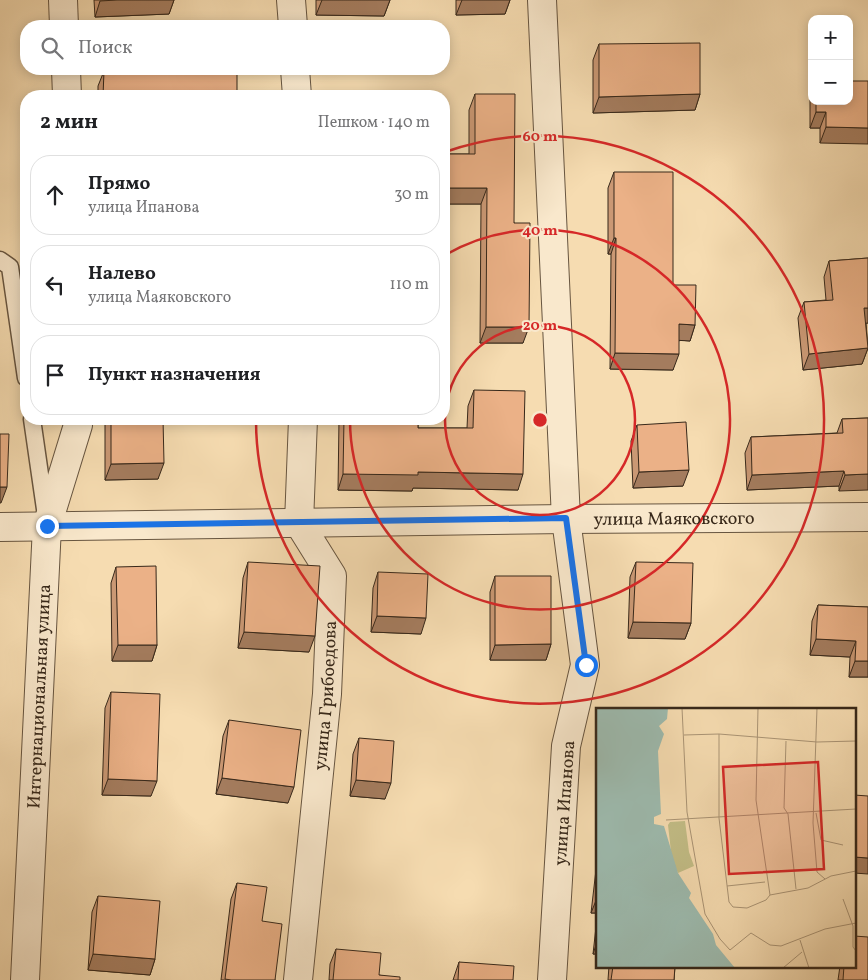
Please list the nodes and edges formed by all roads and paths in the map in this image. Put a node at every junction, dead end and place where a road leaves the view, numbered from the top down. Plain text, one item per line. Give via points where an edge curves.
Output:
1 (63, 0) edge
2 (291, 0) edge
3 (542, 0) edge
4 (64, 20) edge
5 (293, 20) edge
6 (66, 75) edge
7 (295, 75) edge
8 (66, 90) edge
9 (296, 90) edge
10 (0, 260) edge
11 (20, 336) edge
12 (33, 425) edge
13 (78, 425) edge
14 (303, 425) edge
15 (868, 517) edge
16 (566, 518) junction
17 (299, 522) junction
18 (47, 526) junction
19 (0, 527) edge
20 (24, 980) edge
21 (298, 980) edge
22 (552, 980) edge

1 - 4 street
2 - 5 street
3 - 16 street, улица Ипанова
6 - 8 street
7 - 9 street
10 - 11 lane via 10,267
12 - 18 lane
13 - 18 street, Интернациональная улица
14 - 17 street
15 - 16 street, улица Маяковского
16 - 17 street, улица Маяковского
16 - 22 street, улица Ипанова via 586,665 566,746
17 - 18 street, улица Маяковского
17 - 21 street, улица Грибоедова via 332,576 327,694
18 - 19 street, улица Маяковского
18 - 20 street, Интернациональная улица

